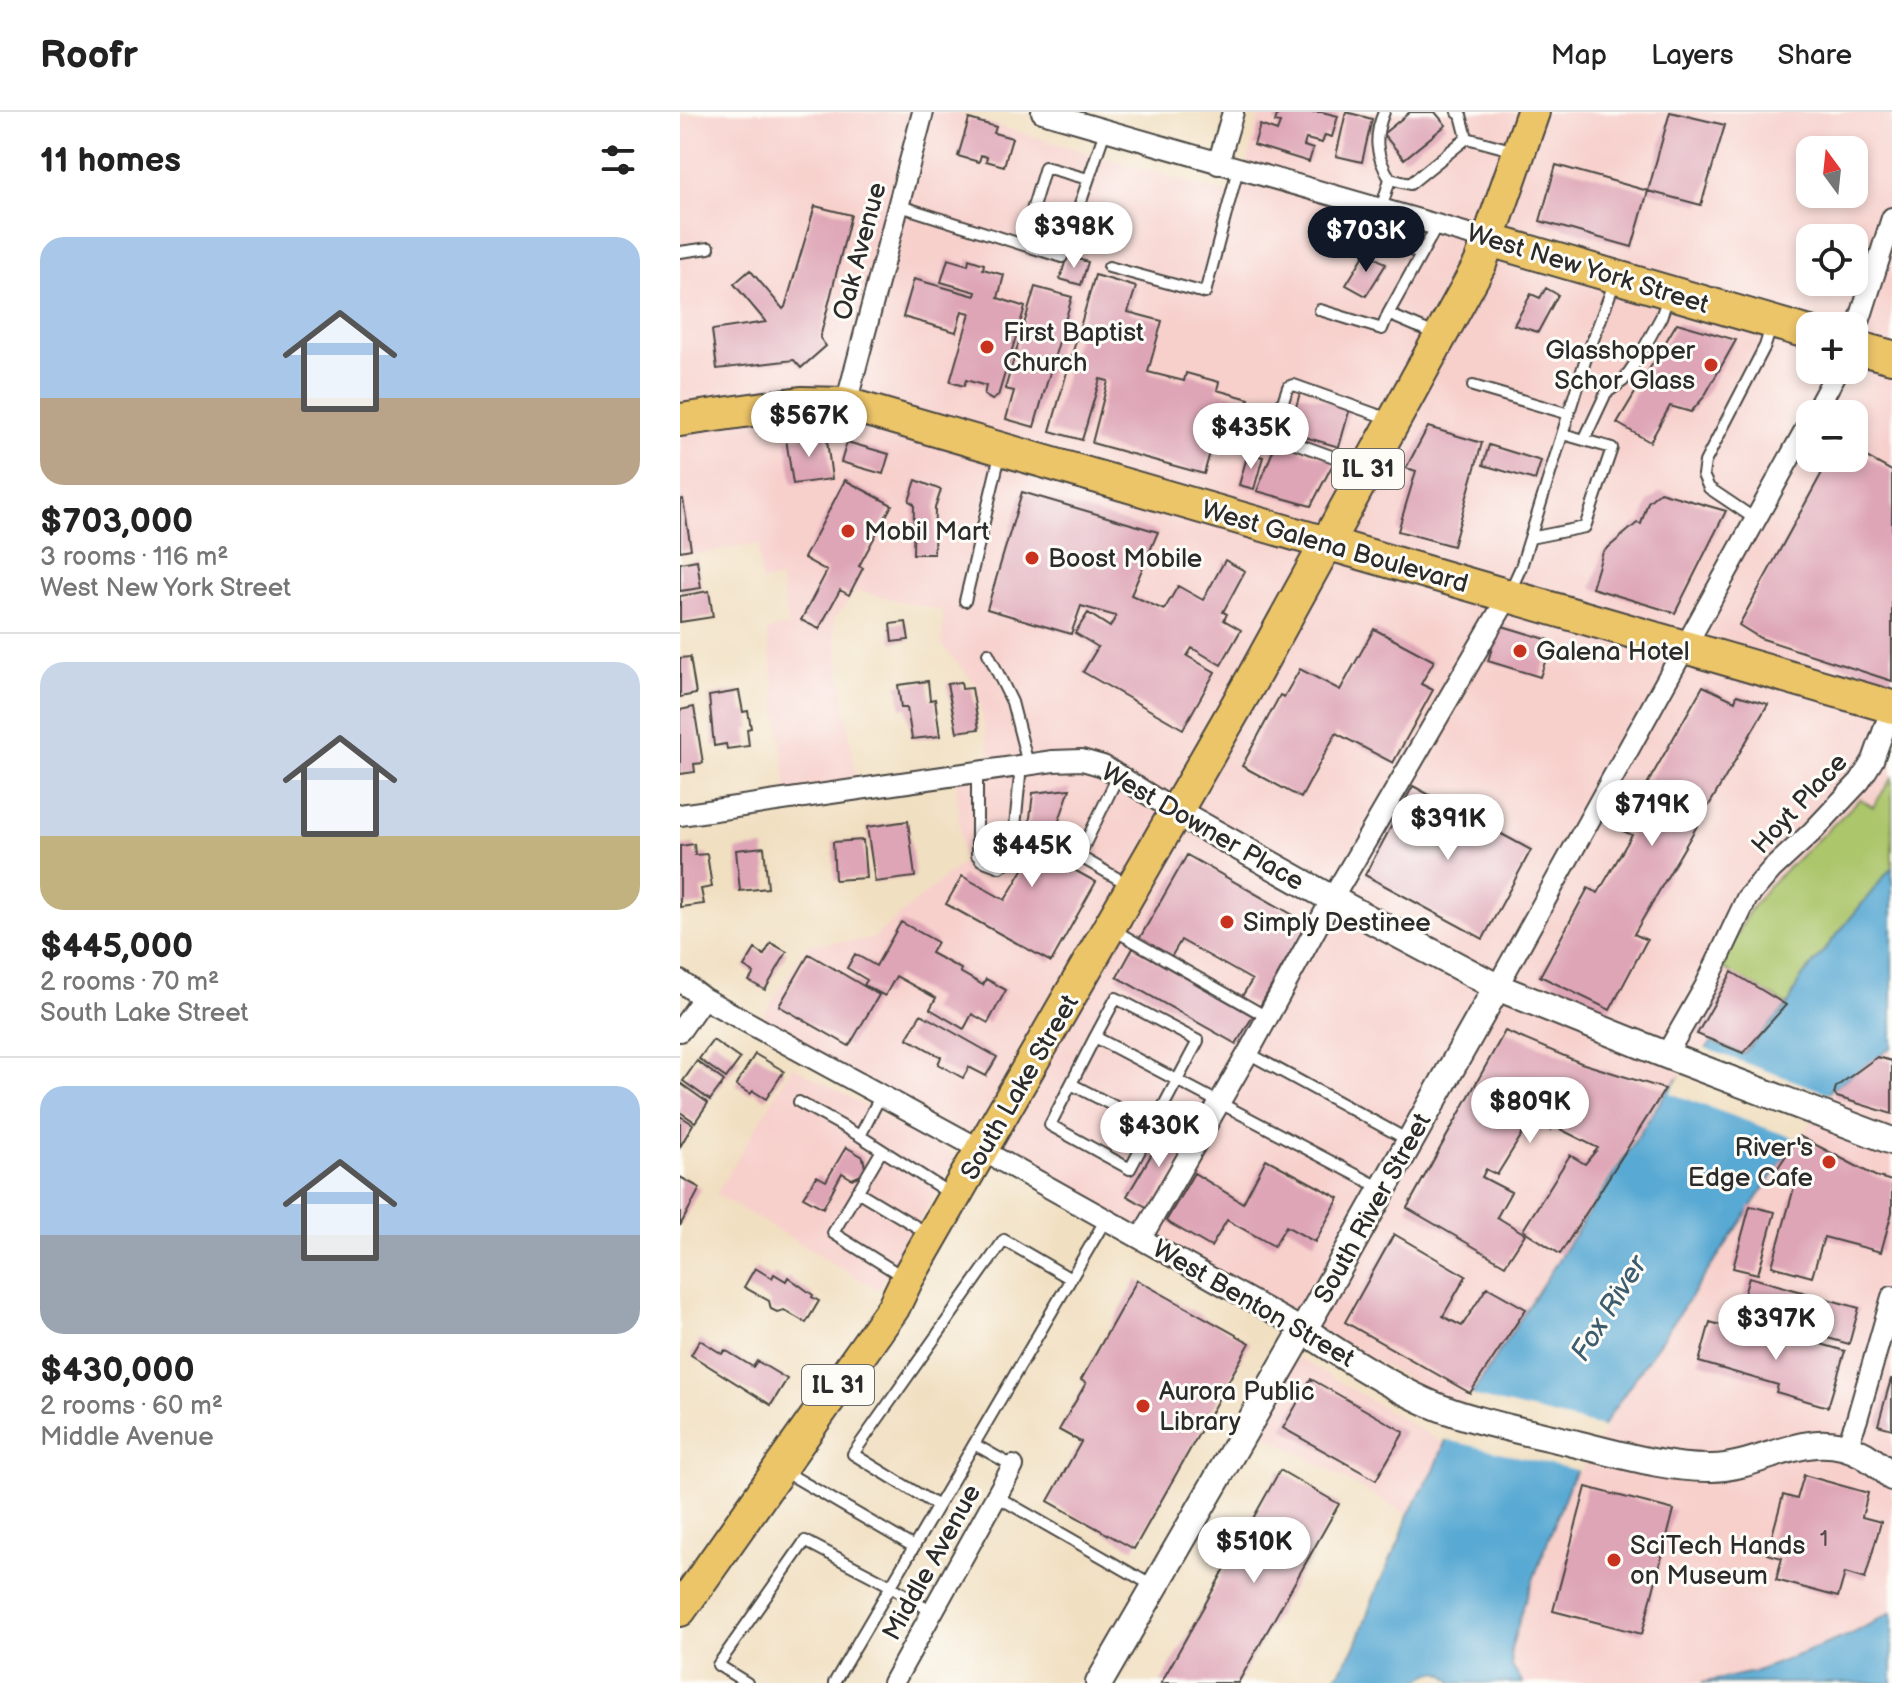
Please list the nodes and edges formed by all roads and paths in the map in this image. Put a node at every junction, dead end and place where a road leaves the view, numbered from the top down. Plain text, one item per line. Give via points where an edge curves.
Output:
1 (923, 112) edge
2 (1042, 112) edge
3 (1233, 112) edge
4 (1384, 112) edge
5 (1457, 112) edge
6 (1533, 112) edge
7 (1079, 117) edge
8 (1105, 131) junction
9 (1467, 138) junction
10 (1520, 152) junction
11 (1228, 166) junction
12 (1088, 179) junction
13 (1390, 179) junction
14 (897, 205) junction
15 (1380, 208) junction
16 (1892, 218) edge
17 (1438, 224) junction
18 (1489, 240) junction
19 (1022, 244) junction
20 (709, 248) dead end
21 (680, 252) edge
22 (1421, 254) junction
23 (1887, 254) edge
24 (1109, 267) dead end
25 (1616, 279) junction
26 (1669, 293) junction
27 (1320, 310) dead end
28 (1864, 312) edge
29 (1388, 314) junction
30 (1773, 322) junction
31 (1796, 329) edge
32 (1441, 336) junction
33 (1868, 351) edge
34 (1892, 357) edge
35 (1473, 386) dead end
36 (846, 404) junction
37 (1569, 414) junction
38 (680, 420) edge
39 (1394, 421) junction
40 (1563, 434) junction
41 (1584, 440) junction
42 (1796, 446) edge
43 (1002, 450) junction
44 (1368, 469) junction
45 (1755, 519) junction
46 (1530, 538) junction
47 (1326, 544) junction
48 (1509, 595) junction
49 (965, 601) dead end
50 (1685, 646) junction
51 (988, 653) dead end
52 (1892, 707) edge
53 (1024, 765) junction
54 (977, 772) junction
55 (1118, 776) junction
56 (1175, 811) junction
57 (680, 815) edge
58 (1132, 888) junction
59 (1332, 899) junction
60 (1110, 928) junction
61 (680, 981) edge
62 (1497, 987) junction
63 (703, 998) junction
64 (1267, 1017) junction
65 (680, 1031) edge
66 (1095, 1037) junction
67 (1248, 1053) junction
68 (1678, 1059) junction
69 (1177, 1079) junction
70 (1071, 1084) junction
71 (881, 1095) junction
72 (1219, 1101) junction
73 (799, 1102) dead end
74 (1153, 1126) junction
75 (860, 1136) junction
76 (1892, 1141) edge
77 (1411, 1142) junction
78 (882, 1150) junction
79 (981, 1150) junction
80 (1384, 1189) junction
81 (857, 1191) junction
82 (956, 1197) junction
83 (1106, 1218) junction
84 (932, 1236) junction
85 (1141, 1238) junction
86 (907, 1279) junction
87 (1071, 1279) junction
88 (1892, 1297) edge
89 (1304, 1330) junction
90 (974, 1444) junction
91 (1847, 1446) junction
92 (1013, 1466) joint
93 (779, 1468) junction
94 (1892, 1477) edge
95 (996, 1496) junction
96 (938, 1506) junction
97 (914, 1547) junction
98 (891, 1586) junction
99 (1155, 1587) junction
100 (680, 1610) edge
101 (932, 1612) junction
102 (747, 1683) edge
103 (834, 1683) edge
104 (893, 1683) edge
105 (1099, 1683) edge

1 - 14 street, Oak Avenue
2 - 7 street, West New York Street
3 - 11 street
4 - 13 lane via 1376,141 1378,159
5 - 9 lane
6 - 10 main road, IL 31
7 - 8 street, West New York Street
8 - 11 street, West New York Street
8 - 12 lane
9 - 10 lane
9 - 13 lane via 1410,184
10 - 18 main road, IL 31
11 - 15 street, West New York Street
11 - 24 lane via 1205,293
12 - 19 lane via 1062,257
12 - 19 lane via 1045,167
13 - 15 lane
14 - 19 lane
14 - 36 street, Oak Avenue
15 - 17 street, West New York Street
15 - 22 lane via 1373,236
16 - 23 street
17 - 18 street, West New York Street
17 - 22 lane
18 - 25 main road, West New York Street
18 - 32 main road, IL 31
20 - 21 lane
22 - 29 lane
23 - 28 street
25 - 26 main road, West New York Street
25 - 37 lane
26 - 30 main road, West New York Street
26 - 41 lane via 1638,359 1623,381 1606,393
27 - 29 lane via 1382,329
29 - 32 lane
30 - 31 main road, West New York Street
30 - 45 lane via 1703,475 1709,488
32 - 39 main road, IL 31
33 - 34 main road
35 - 37 lane
36 - 38 main road, West Galena Boulevard via 801,403
36 - 43 main road, West Galena Boulevard
37 - 40 lane
39 - 44 main road, IL 31
39 - 44 lane via 1288,387 1273,431 1278,437
40 - 41 lane
40 - 46 lane
41 - 46 lane via 1612,448 1585,527
42 - 45 street, South River Street
43 - 47 main road, West Galena Boulevard
43 - 49 lane
44 - 47 main road, IL 31
45 - 50 street, South River Street
46 - 48 lane
47 - 48 main road, West Galena Boulevard
47 - 56 main road, South Lake Street / IL 31
48 - 50 main road, West Galena Boulevard
48 - 59 street
50 - 52 main road, West Galena Boulevard
50 - 62 street, South River Street
51 - 53 lane via 1012,702
52 - 68 street, Hoyt Place via 1860,781 1747,898
53 - 54 street, West Downer Place
53 - 54 lane via 1012,858 1000,867 977,855
53 - 55 street, West Downer Place via 1082,760
54 - 57 street, West Downer Place
55 - 56 street, West Downer Place
55 - 58 lane via 1080,854
56 - 58 main road, South Lake Street / IL 31
56 - 59 street, West Downer Place
58 - 60 main road, South Lake Street / IL 31
59 - 62 street, West Downer Place
59 - 64 street
60 - 64 lane
60 - 79 main road, South Lake Street / IL 31
61 - 63 street, West Benton Street
62 - 68 street, West Downer Place
62 - 77 street, South River Street
63 - 65 street
63 - 71 street, West Benton Street
64 - 67 street
66 - 69 lane
66 - 69 lane via 1116,998 1198,1041
66 - 70 lane
67 - 72 street
67 - 77 lane
68 - 76 street, West Downer Place
69 - 72 lane
69 - 74 lane
70 - 74 lane
70 - 74 lane via 1050,1125 1130,1169
71 - 75 lane
71 - 79 street, West Benton Street
72 - 80 lane
72 - 85 street
73 - 75 lane
75 - 78 lane
77 - 80 street, South River Street
78 - 81 lane
78 - 82 lane
79 - 82 main road, South Lake Street / IL 31
79 - 83 street, West Benton Street
80 - 89 street, South River Street
81 - 84 lane
81 - 86 lane via 833,1233
82 - 84 main road, South Lake Street / IL 31
83 - 85 street, West Benton Street
83 - 87 lane
84 - 86 main road, South Lake Street / IL 31
85 - 89 street, West Benton Street
86 - 93 main road, South Lake Street / IL 31 via 893,1308
87 - 90 lane
87 - 96 lane via 1004,1240 853,1454
88 - 91 street
89 - 91 street, West Benton Street via 1452,1412 1602,1450 1711,1468 1805,1444
89 - 99 street, South River Street
90 - 92 lane
90 - 96 lane
91 - 94 street
92 - 95 street, Middle Avenue
93 - 97 lane
93 - 100 main road, South Lake Street / IL 31
95 - 99 lane
95 - 101 street, Middle Avenue
96 - 97 lane
97 - 98 lane
98 - 101 lane
98 - 102 lane via 805,1541 718,1665
98 - 103 lane
99 - 105 street, South River Street
101 - 104 street, Middle Avenue

